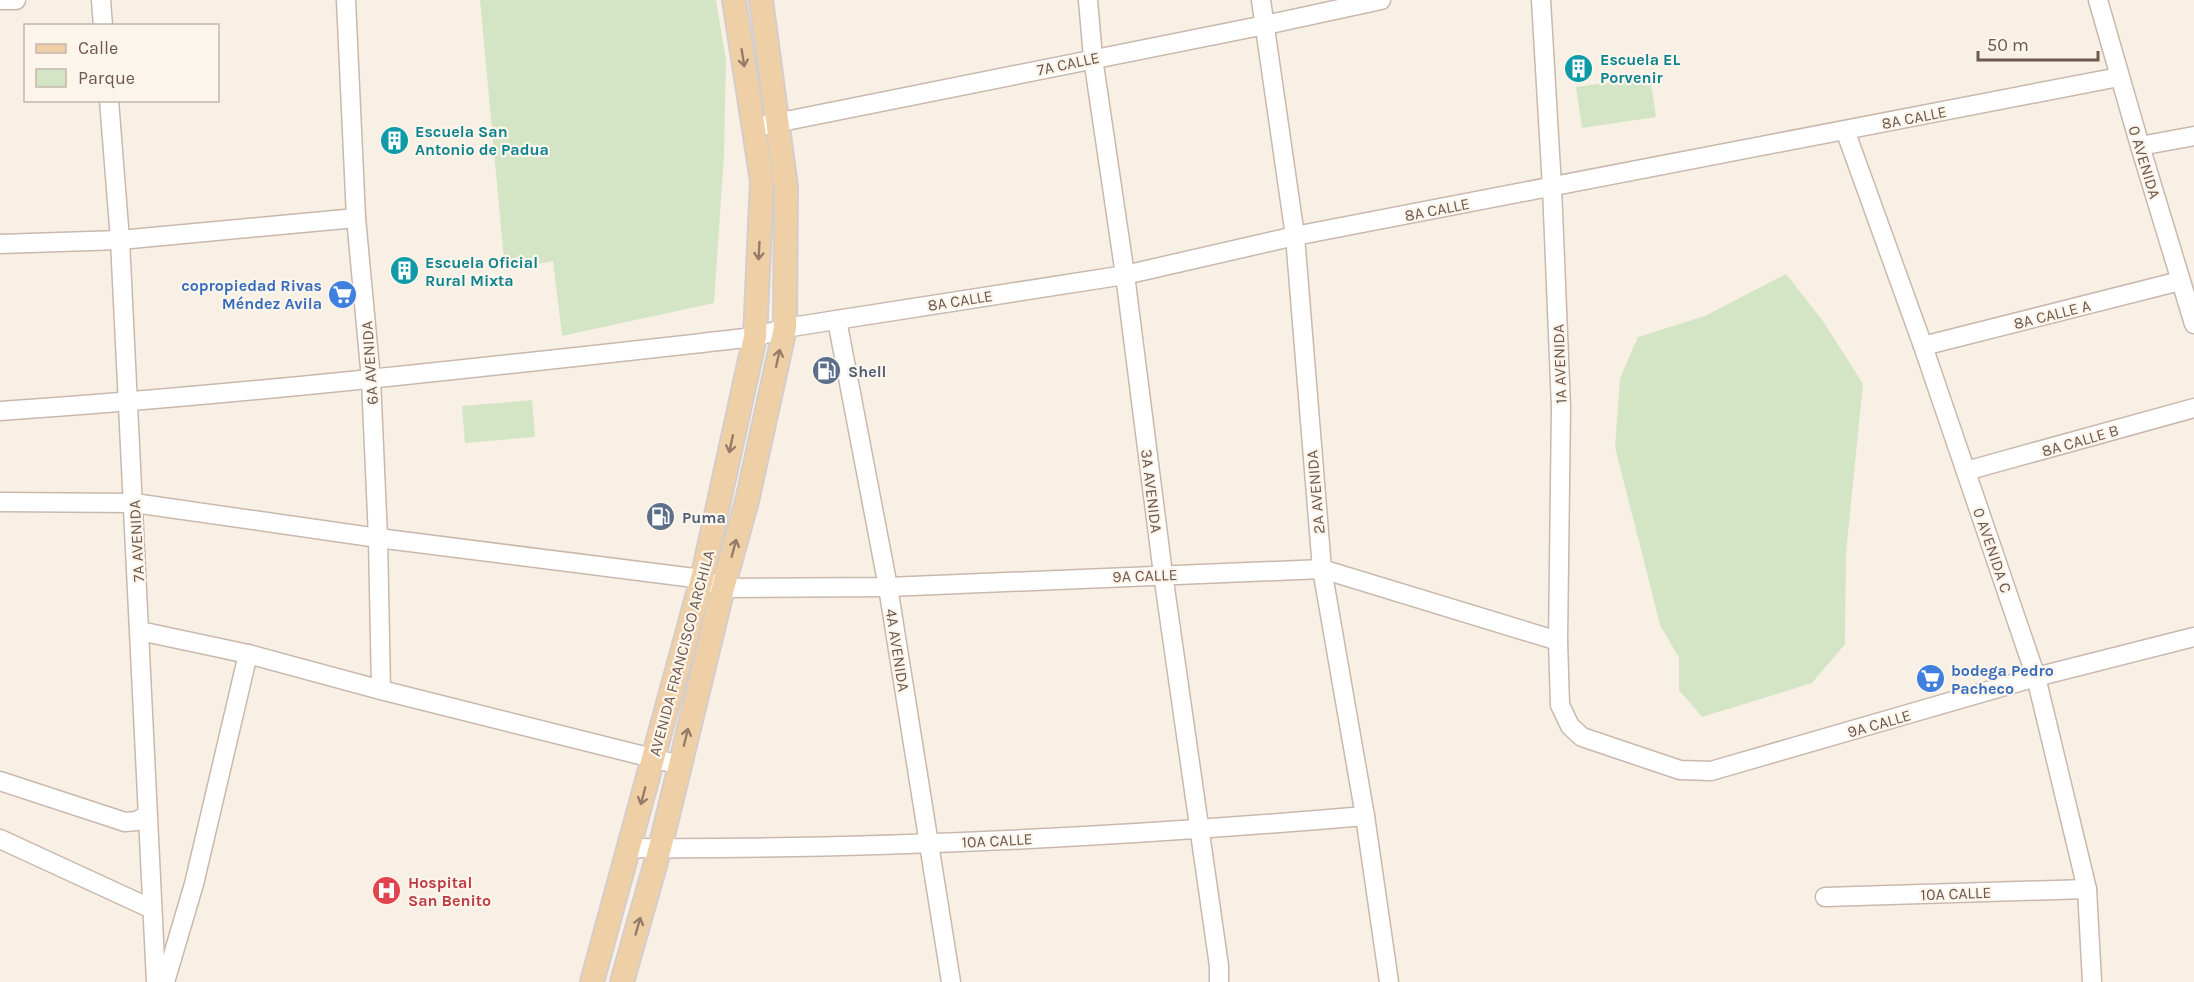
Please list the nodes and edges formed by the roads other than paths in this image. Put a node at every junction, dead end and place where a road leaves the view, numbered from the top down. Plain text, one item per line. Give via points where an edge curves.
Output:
1 (0, 0) edge
2 (16, 0) edge
3 (101, 0) edge
4 (346, 0) edge
5 (734, 0) edge
6 (761, 0) edge
7 (1088, 0) edge
8 (1261, 0) edge
9 (1381, 0) edge
10 (1541, 0) edge
11 (2098, 0) edge
12 (103, 24) edge
13 (1265, 25) junction
14 (1093, 58) junction
15 (2119, 77) junction
16 (109, 102) edge
17 (778, 123) junction
18 (754, 126) junction
19 (1845, 130) junction
20 (2194, 136) edge
21 (2140, 146) junction
22 (1552, 187) junction
23 (357, 218) junction
24 (1295, 236) junction
25 (120, 240) junction
26 (0, 244) edge
27 (1125, 275) junction
28 (2181, 281) junction
29 (837, 320) junction
30 (2194, 324) edge
31 (785, 328) junction
32 (755, 337) junction
33 (1923, 346) junction
34 (371, 379) junction
35 (127, 402) junction
36 (2194, 408) edge
37 (0, 411) edge
38 (1966, 471) junction
39 (0, 502) edge
40 (134, 503) junction
41 (378, 538) junction
42 (1322, 569) junction
43 (1163, 574) junction
44 (702, 579) junction
45 (888, 587) junction
46 (723, 588) junction
47 (140, 631) junction
48 (2194, 637) edge
49 (1558, 640) junction
50 (248, 654) junction
51 (2036, 678) junction
52 (381, 690) junction
53 (1570, 726) joint
54 (653, 758) junction
55 (680, 765) junction
56 (0, 781) edge
57 (147, 815) junction
58 (1365, 816) junction
59 (1201, 830) junction
60 (0, 839) edge
61 (930, 843) junction
62 (628, 848) junction
63 (660, 848) junction
64 (2087, 889) junction
65 (1825, 897) dead end
66 (152, 909) junction
67 (156, 982) edge
68 (165, 982) edge
69 (592, 982) edge
70 (622, 982) edge
71 (951, 982) edge
72 (1219, 982) edge
73 (1389, 982) edge
74 (2092, 982) edge

1 - 2 street
3 - 12 street
4 - 23 street, 6A AVENIDA
5 -> 18 main road, AVENIDA FRANCISCO ARCHILA
6 - 17 main road, AVENIDA FRANCISCO ARCHILA
7 - 14 street, 3A AVENIDA
8 - 13 street, 2A AVENIDA
9 - 13 street, 7A CALLE
10 - 22 street, 1A AVENIDA
11 - 15 street, 0 AVENIDA
13 - 14 street, 7A CALLE
13 - 24 street, 2A AVENIDA
14 - 17 street, 7A CALLE
14 - 27 street, 3A AVENIDA
15 - 19 street, 8A CALLE
15 - 21 street, 0 AVENIDA
16 - 25 street, 7A AVENIDA
17 - 18 street, 7A CALLE
17 - 31 main road, AVENIDA FRANCISCO ARCHILA via 786,187
18 -> 32 main road, AVENIDA FRANCISCO ARCHILA via 762,181
19 - 22 street, 8A CALLE
19 - 33 street, 0 AVENIDA C
20 - 21 street
21 - 28 street, 0 AVENIDA
22 - 24 street, 8A CALLE
22 - 49 street, 1A AVENIDA via 1561,407
23 - 25 street
23 - 34 street, 6A AVENIDA
24 - 27 street, 8A CALLE
24 - 42 street, 2A AVENIDA
25 - 26 street
25 - 35 street, 7A AVENIDA
27 - 29 street, 8A CALLE
27 - 43 street, 3A AVENIDA
28 - 30 street, 0 AVENIDA
28 - 33 street, 8A CALLE A
29 - 31 street, 8A CALLE
29 - 45 street, 4A AVENIDA
31 - 32 street, 8A CALLE
46 -> 31 main road, AVENIDA FRANCISCO ARCHILA via 747,501
32 - 34 street, 8A CALLE
32 -> 44 main road, AVENIDA FRANCISCO ARCHILA
33 - 38 street, 0 AVENIDA C
34 - 35 street, 8A CALLE
34 - 41 street, 6A AVENIDA
35 - 37 street, 8A CALLE
35 - 40 street, 7A AVENIDA
36 - 38 street, 8A CALLE B
38 - 51 street, 0 AVENIDA C
39 - 40 street
40 - 41 street
40 - 47 street, 7A AVENIDA
41 - 44 street
41 - 52 street, 6A AVENIDA
42 - 43 street, 9A CALLE
42 - 49 street, 9A CALLE
42 - 58 street, 2A AVENIDA
43 - 45 street, 9A CALLE
43 - 59 street, 3A AVENIDA
44 - 46 street
44 - 54 main road, AVENIDA FRANCISCO ARCHILA
45 - 46 street, 9A CALLE
45 - 61 street, 4A AVENIDA
55 -> 46 main road, AVENIDA FRANCISCO ARCHILA
47 - 50 street
47 - 57 street, 7A AVENIDA
48 - 51 street, 9A CALLE
49 - 53 street, 1A AVENIDA via 1560,705
50 - 52 street
50 - 68 street via 194,884
51 - 53 street, 9A CALLE via 1711,771 1680,770 1582,736
51 - 64 street, 0 AVENIDA C
52 - 54 street
54 - 55 street
54 -> 62 main road, AVENIDA FRANCISCO ARCHILA
55 - 63 main road, AVENIDA FRANCISCO ARCHILA
56 - 57 street via 125,822
57 - 66 street, 7A AVENIDA
58 - 59 street, 10A CALLE
58 - 73 street, 2A AVENIDA
59 - 61 street, 10A CALLE
59 - 72 street, 3A AVENIDA
60 - 66 street
61 - 63 street, 10A CALLE
61 - 71 street, 4A AVENIDA
62 - 63 street, 10A CALLE
62 - 69 main road, AVENIDA FRANCISCO ARCHILA
70 -> 63 main road, AVENIDA FRANCISCO ARCHILA
64 - 65 street, 10A CALLE
64 - 74 street, 0 AVENIDA C
66 - 67 street, 7A AVENIDA

